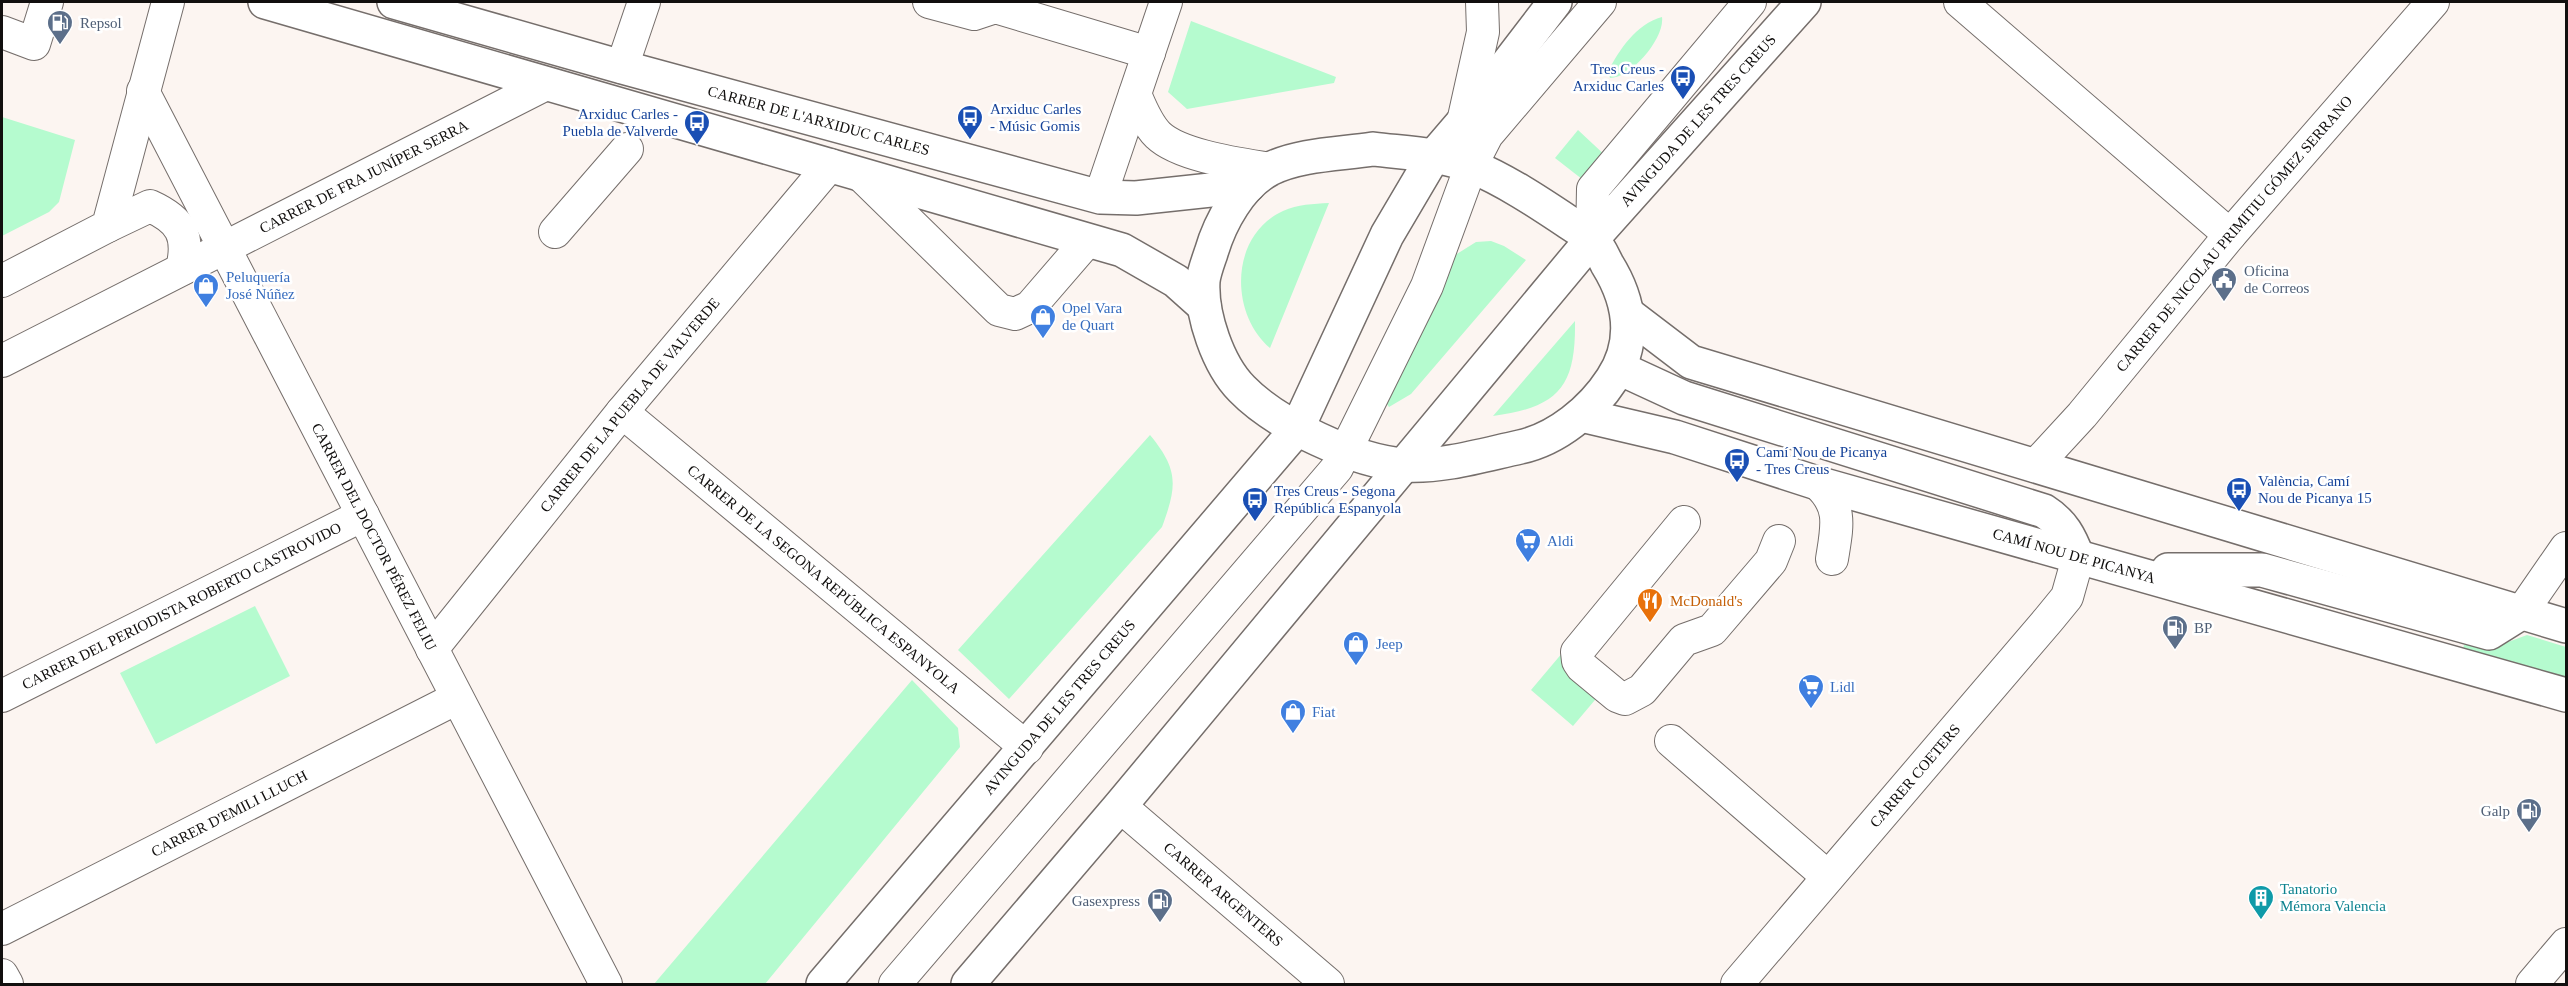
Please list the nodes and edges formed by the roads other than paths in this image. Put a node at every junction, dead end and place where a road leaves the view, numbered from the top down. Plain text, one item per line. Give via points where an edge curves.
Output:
1 (47, 2) edge
2 (168, 2) edge
3 (265, 2) edge
4 (394, 2) edge
5 (644, 2) edge
6 (929, 2) edge
7 (1166, 2) edge
8 (1482, 2) edge
9 (1556, 2) edge
10 (1600, 2) edge
11 (1750, 2) edge
12 (1804, 2) edge
13 (1960, 2) edge
14 (2433, 2) edge
15 (995, 4) edge
16 (2, 32) edge
17 (1149, 53) junction
18 (622, 68) junction
19 (546, 84) junction
20 (143, 91) junction
21 (1135, 94) junction
22 (1463, 122) junction
23 (627, 148) dead end
24 (1433, 157) junction
25 (830, 165) junction
26 (1471, 166) junction
27 (861, 174) junction
28 (1259, 178) junction
29 (1100, 197) junction
30 (108, 226) junction
31 (555, 232) dead end
32 (2229, 235) junction
33 (1592, 239) junction
34 (1087, 242) junction
35 (224, 248) junction
36 (182, 269) junction
37 (2, 280) edge
38 (1204, 306) junction
39 (1628, 314) junction
40 (2, 361) edge
41 (1619, 368) junction
42 (622, 412) junction
43 (1581, 415) junction
44 (1297, 429) junction
45 (1347, 452) junction
46 (1403, 465) junction
47 (2035, 466) junction
48 (1817, 483) junction
49 (363, 515) junction
50 (1684, 522) dead end
51 (1779, 542) dead end
52 (2566, 548) edge
53 (2078, 558) junction
54 (1833, 559) dead end
55 (2130, 571) junction
56 (2520, 613) junction
57 (2566, 626) edge
58 (432, 649) junction
59 (2566, 695) edge
60 (2, 696) edge
61 (457, 698) junction
62 (1671, 741) dead end
63 (1027, 748) junction
64 (1120, 806) junction
65 (1828, 877) junction
66 (2, 929) edge
67 (2566, 944) edge
68 (2, 975) edge
69 (7, 984) edge
70 (604, 984) edge
71 (823, 984) edge
72 (895, 984) edge
73 (968, 984) edge
74 (1328, 984) edge
75 (1737, 984) edge
76 (2532, 984) edge

1 - 16 street via 34,44
2 - 20 street
3 - 19 main road
4 - 18 main road, CARRER DE L'ARXIDUC CARLES
5 - 18 street
6 - 15 street via 974,14
7 - 17 street
8 - 22 street via 1483,32
9 - 22 main road, AVINGUDA DE LES TRES CREUS
10 - 26 street via 1507,108
11 - 33 street via 1593,189
12 - 33 main road, AVINGUDA DE LES TRES CREUS
13 - 32 street
14 - 32 street, CARRER DE NICOLAU PRIMITIU GÓMEZ SERRANO
15 - 17 street
17 - 21 street
18 - 29 main road, CARRER DE L'ARXIDUC CARLES
19 - 25 main road
19 - 35 street, CARRER DE FRA JUNÍPER SERRA
20 - 30 street
20 - 35 street, CARRER DEL DOCTOR PÉREZ FELIU
21 - 28 street via 1145,118 1159,136
21 - 29 street
22 - 24 main road, AVINGUDA DE LES TRES CREUS
23 - 31 street
24 - 26 main road
24 - 28 main road via 1373,149 1297,160
24 - 44 main road, AVINGUDA DE LES TRES CREUS via 1387,235
25 - 27 main road
25 - 42 street, CARRER DE LA PUEBLA DE VALVERDE
26 - 33 main road via 1539,203
26 - 45 street via 1427,286
27 - 34 main road
27 - 34 street via 999,310 1015,314 1030,307
28 - 29 main road, CARRER DE L'ARXIDUC CARLES via 1136,198
28 - 38 main road via 1217,230 1203,279
30 - 36 street via 150,206 170,215 182,233 186,249
30 - 37 street
32 - 47 street, CARRER DE NICOLAU PRIMITIU GÓMEZ SERRANO via 2082,415
33 - 39 main road via 1613,273
33 - 46 main road, AVINGUDA DE LES TRES CREUS
34 - 38 main road via 1122,250 1147,263 1176,281
35 - 36 street, CARRER DE FRA JUNÍPER SERRA
35 - 49 street, CARRER DEL DOCTOR PÉREZ FELIU
36 - 40 street, CARRER DE FRA JUNÍPER SERRA
38 - 44 main road via 1224,364 1242,390
39 - 41 main road via 1629,339
39 - 47 main road via 1691,362
41 - 43 main road via 1603,394
41 - 53 main road via 1684,398 2044,511 2058,520
42 - 58 street, CARRER DE LA PUEBLA DE VALVERDE
42 - 63 street, CARRER DE LA SEGONA REPÚBLICA ESPANYOLA
43 - 46 main road via 1527,446 1450,462
43 - 48 main road, CAMÍ NOU DE PICANYA via 1675,436
44 - 45 main road
44 - 63 main road, AVINGUDA DE LES TRES CREUS
45 - 46 main road
45 - 72 street via 1306,508
46 - 64 main road, AVINGUDA DE LES TRES CREUS
47 - 56 main road
48 - 53 main road, CAMÍ NOU DE PICANYA
48 - 54 street via 1829,494 1837,518
49 - 58 street, CARRER DEL DOCTOR PÉREZ FELIU
49 - 60 street, CARRER DEL PERIODISTA ROBERTO CASTROVIDO
50 - 51 street via 1577,652 1582,667 1625,699 1642,690 1684,640 1712,630 1771,561
52 - 56 street
53 - 55 main road, CAMÍ NOU DE PICANYA
53 - 65 street, CARRER COETERS via 2067,597 2049,620
55 - 56 main road via 2262,570 2488,633
55 - 59 main road, CAMÍ NOU DE PICANYA
56 - 57 main road
58 - 61 street, CARRER DEL DOCTOR PÉREZ FELIU
61 - 66 street, CARRER D'EMILI LLUCH
61 - 70 street, CARRER DEL DOCTOR PÉREZ FELIU
62 - 65 street
63 - 71 main road, AVINGUDA DE LES TRES CREUS
64 - 73 main road, AVINGUDA DE LES TRES CREUS
64 - 74 street, CARRER ARGENTERS
65 - 75 street, CARRER COETERS
67 - 76 street
68 - 69 street

